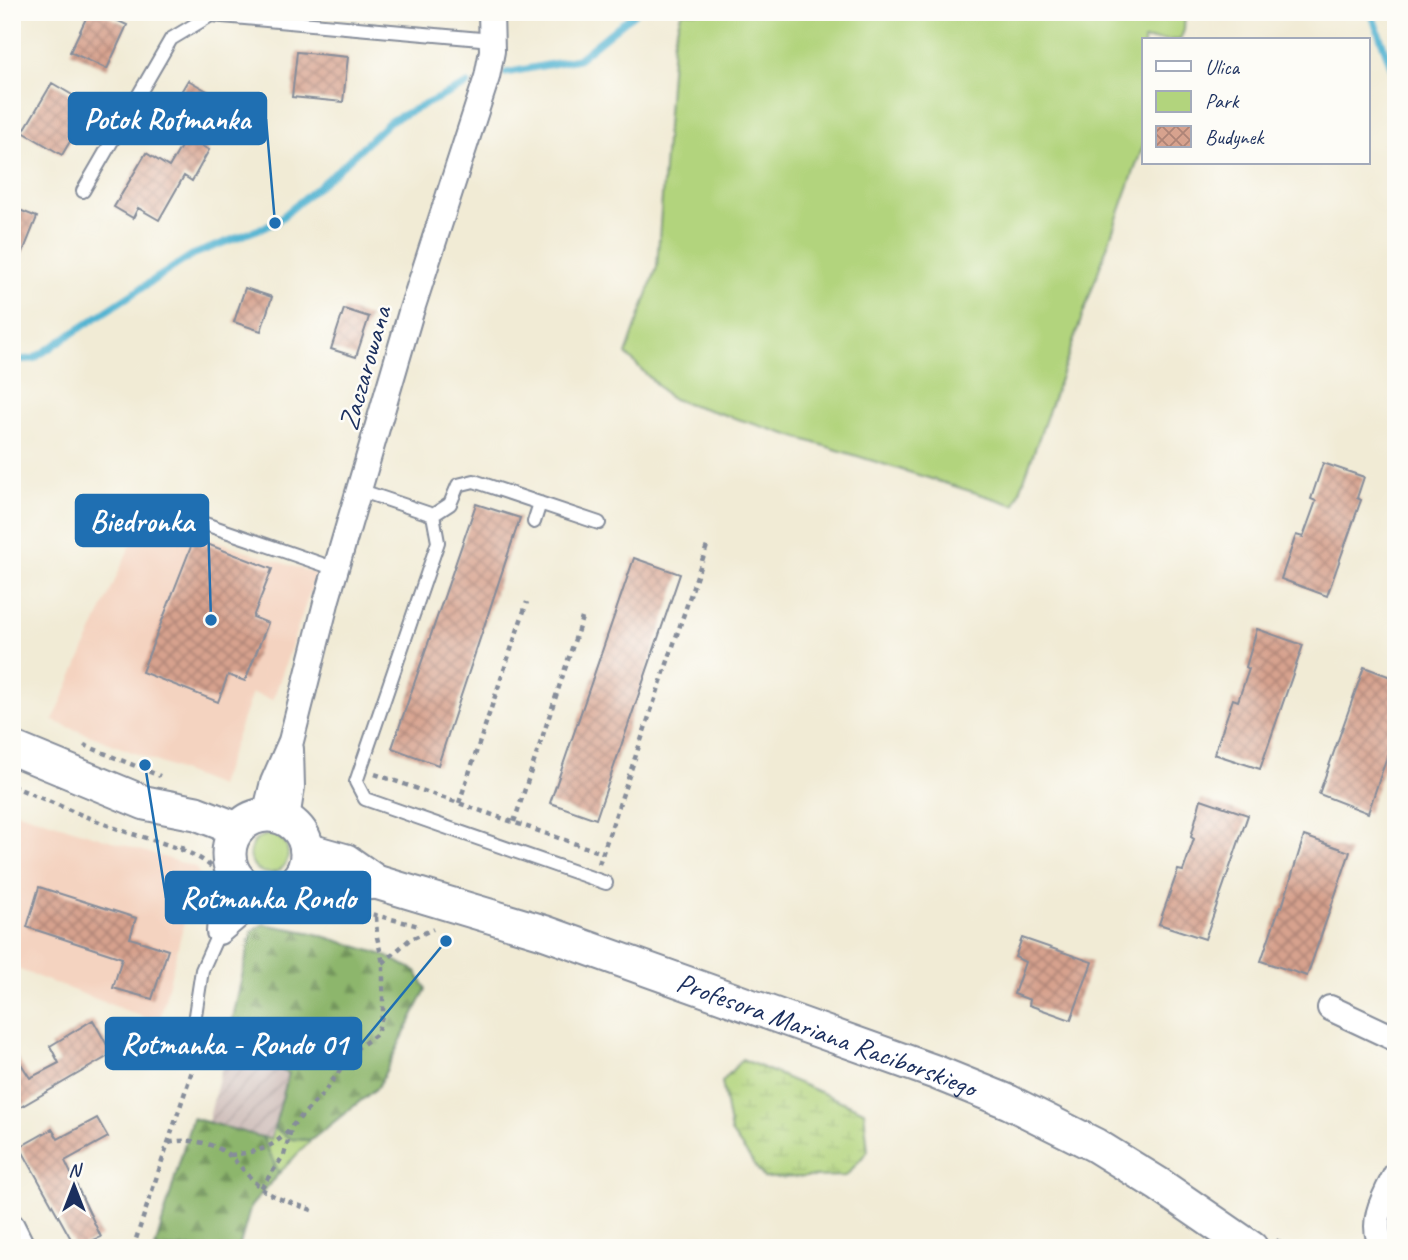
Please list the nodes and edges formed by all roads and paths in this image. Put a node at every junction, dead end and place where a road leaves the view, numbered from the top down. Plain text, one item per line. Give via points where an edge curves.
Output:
1 (491, 12) edge
2 (492, 40) junction
3 (83, 191) dead end
4 (359, 490) junction
5 (540, 503) junction
6 (150, 505) dead end
7 (433, 515) junction
8 (534, 522) dead end
9 (599, 523) dead end
10 (707, 546) dead end
11 (336, 569) junction
12 (527, 602) dead end
13 (582, 618) dead end
14 (77, 743) dead end
15 (12, 748) edge
16 (370, 772) dead end
17 (12, 786) edge
18 (156, 791) junction
19 (459, 803) junction
20 (514, 822) junction
21 (184, 841) dead end
22 (181, 850) junction
23 (603, 853) junction
24 (246, 863) junction
25 (304, 863) junction
26 (600, 881) joint
27 (324, 906) dead end
28 (362, 912) dead end
29 (376, 915) junction
30 (433, 929) junction
31 (219, 932) joint
32 (446, 932) dead end
33 (383, 963) junction
34 (1330, 1008) dead end
35 (1396, 1039) edge
36 (193, 1056) joint
37 (292, 1126) junction
38 (168, 1143) junction
39 (229, 1155) junction
40 (1396, 1174) edge
41 (261, 1188) junction
42 (314, 1211) dead end
43 (12, 1226) edge
44 (23, 1248) edge
45 (133, 1248) edge
46 (1251, 1248) edge
47 (1384, 1248) edge

1 - 2 street, Zaczarowana
2 - 3 lane via 211,15 171,39
2 - 4 street, Zaczarowana via 487,77
4 - 7 lane
4 - 11 street, Zaczarowana
5 - 7 lane via 474,481 458,485 450,504
5 - 8 lane
5 - 9 lane
6 - 11 lane
7 - 26 lane via 438,542 356,782 365,799
10 - 23 path
11 - 24 street, Zaczarowana via 291,741 292,787
12 - 19 path
13 - 20 path
14 - 18 path
15 - 18 main road
16 - 19 path
17 - 22 path
18 - 24 main road via 196,813
19 - 20 path
20 - 23 path
21 - 22 path
22 - 24 path via 209,864 218,875 211,897
23 - 26 path
24 - 25 main road via 268,893 292,885
24 - 25 main road via 297,827 304,838
24 - 27 path via 247,920 260,914
24 - 31 street
25 - 46 main road, Profesora Mariana Raciborskiego via 341,885 376,882 543,932 1009,1102 1095,1145
28 - 29 path
29 - 30 path
29 - 33 path
30 - 32 path
30 - 33 path via 409,940
31 - 36 lane via 202,970
33 - 37 path via 383,1012 377,1034 356,1049
34 - 35 street
36 - 38 path
37 - 39 path via 278,1142 263,1149
37 - 41 path via 284,1155
38 - 39 path via 192,1140
38 - 45 path
39 - 41 path
40 - 47 street via 1377,1220
41 - 42 path
43 - 44 street

